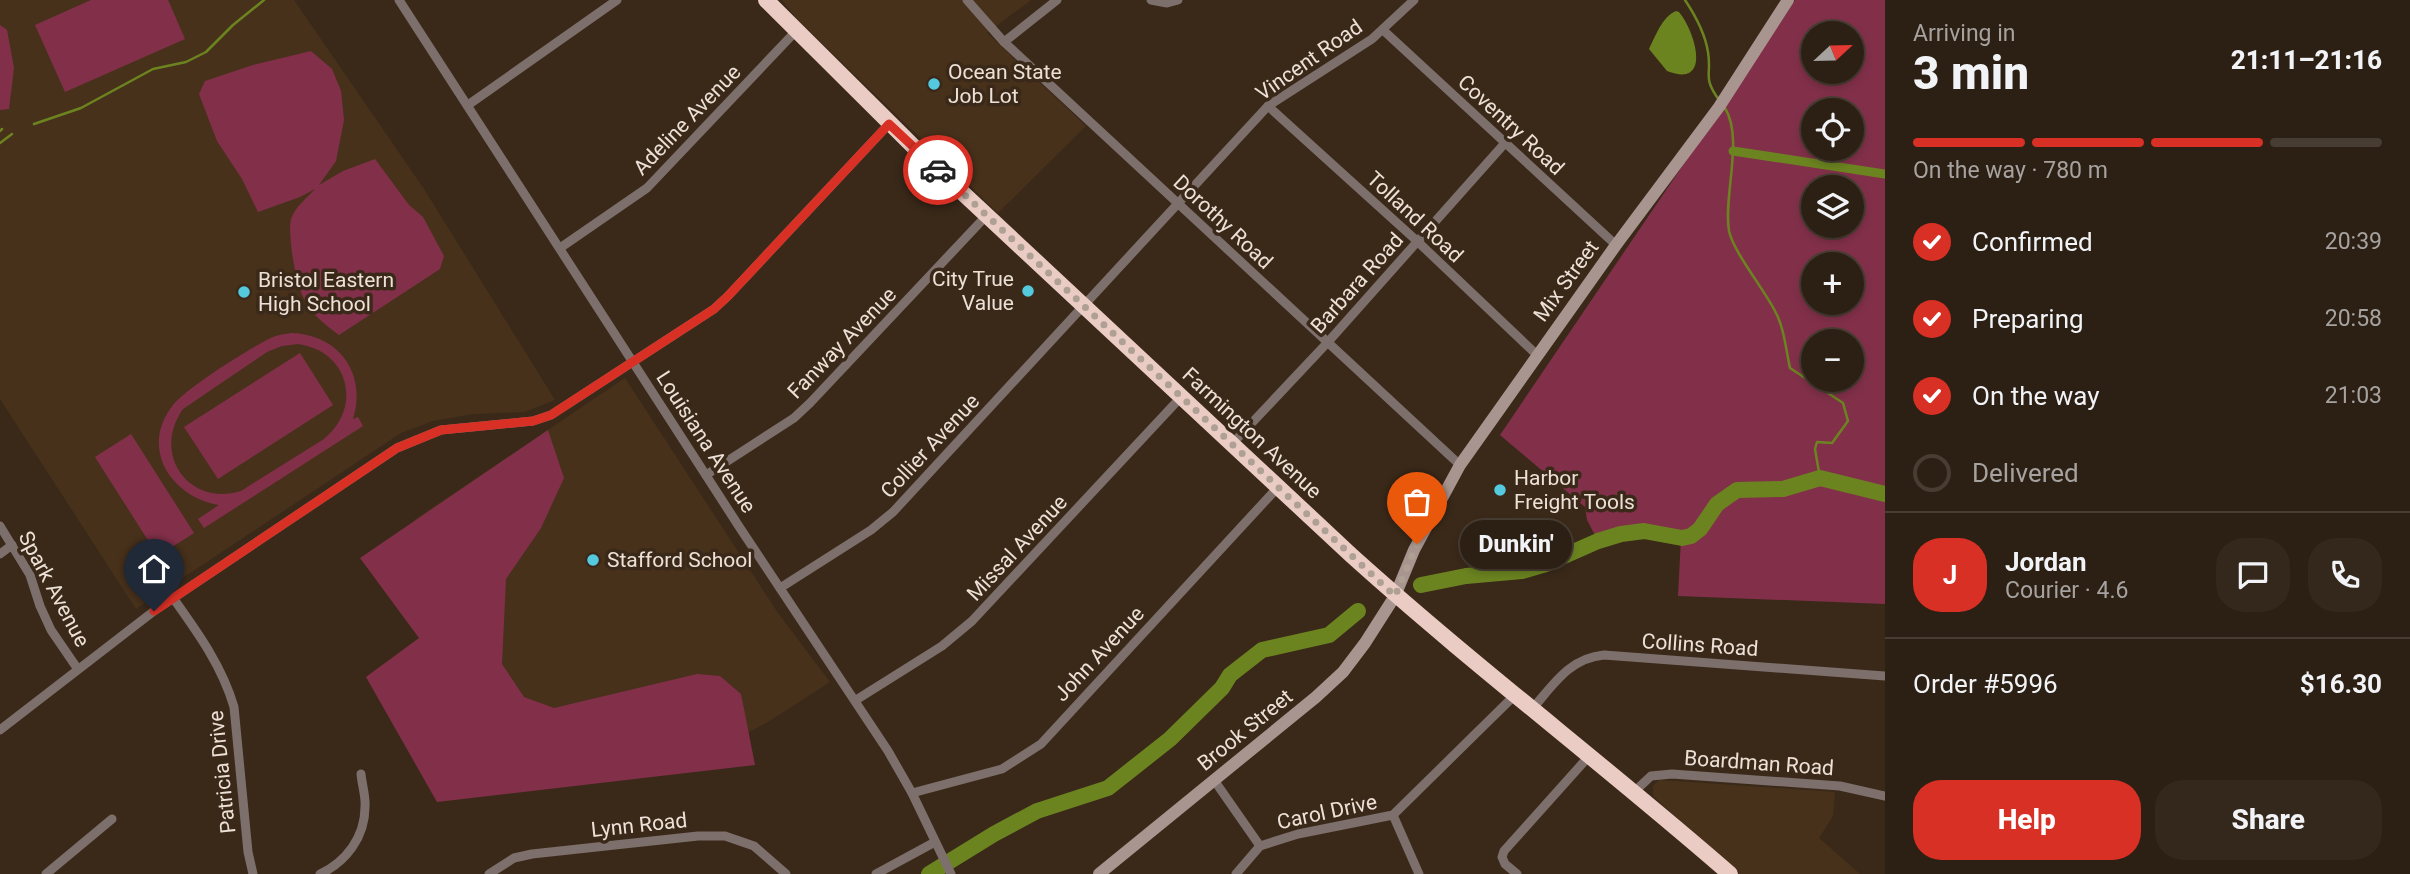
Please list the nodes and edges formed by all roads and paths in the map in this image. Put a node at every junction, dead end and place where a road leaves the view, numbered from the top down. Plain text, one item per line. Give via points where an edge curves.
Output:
1 (617, 0) edge
2 (766, 0) edge
3 (967, 0) edge
4 (1057, 0) edge
5 (1151, 0) edge
6 (1178, 0) edge
7 (1414, 0) edge
8 (1788, 0) edge
9 (402, 1) edge
10 (1383, 30) junction
11 (796, 31) junction
12 (1004, 42) junction
13 (468, 105) junction
14 (1268, 106) junction
15 (889, 124) junction
16 (1506, 144) junction
17 (1179, 205) junction
18 (987, 215) junction
19 (1417, 241) junction
20 (1615, 245) junction
21 (560, 248) junction
22 (1085, 305) junction
23 (1328, 342) junction
24 (1537, 355) junction
25 (633, 361) junction
26 (1182, 396) junction
27 (1233, 443) junction
28 (1460, 466) junction
29 (706, 475) junction
30 (1279, 486) junction
31 (0, 526) edge
32 (12, 545) junction
33 (0, 554) edge
34 (780, 588) junction
35 (1395, 596) junction
36 (173, 598) junction
37 (77, 668) junction
38 (1885, 676) edge
39 (1516, 694) junction
40 (856, 700) junction
41 (1533, 708) junction
42 (0, 730) edge
43 (1590, 755) junction
44 (361, 774) dead end
45 (1214, 780) junction
46 (1635, 792) junction
47 (912, 793) junction
48 (1885, 796) edge
49 (1393, 815) junction
50 (112, 819) dead end
51 (935, 842) junction
52 (1260, 846) junction
53 (950, 873) edge
54 (46, 874) edge
55 (253, 874) edge
56 (320, 874) edge
57 (489, 874) edge
58 (786, 874) edge
59 (876, 874) edge
60 (1099, 874) edge
61 (1236, 874) edge
62 (1419, 874) edge
63 (1517, 874) edge
64 (1730, 874) edge

1 - 13 street
2 - 11 highway, Farmington Avenue
3 - 12 street, Dorothy Road
4 - 12 street
5 - 6 street
7 - 10 street, Vincent Road
8 - 20 main road, Mix Street via 1722,104
9 - 13 street, Louisiana Avenue
10 - 14 street, Vincent Road
10 - 16 street, Coventry Road
11 - 15 highway, Farmington Avenue
11 - 21 street, Adeline Avenue via 647,188
12 - 17 street, Dorothy Road
13 - 21 street, Louisiana Avenue
14 - 17 street, Vincent Road
14 - 19 street, Tolland Road
15 - 18 highway, Farmington Avenue
15 - 25 street via 714,309
16 - 19 street, Barbara Road
16 - 20 street, Coventry Road
17 - 22 street, Vincent Road
17 - 23 street, Dorothy Road
18 - 22 highway, Farmington Avenue
18 - 29 street, Fanway Avenue via 794,418
19 - 23 street, Barbara Road
19 - 24 street, Tolland Road
20 - 24 main road, Mix Street
21 - 25 street, Louisiana Avenue
22 - 26 highway, Farmington Avenue
22 - 34 street, Collier Avenue via 892,512
23 - 27 street, Barbara Road
23 - 28 street, Dorothy Road
24 - 28 main road, Mix Street
25 - 29 street, Louisiana Avenue
25 - 36 street via 551,415 533,421 441,430 397,448
26 - 27 highway, Farmington Avenue
26 - 40 street, Missal Avenue via 972,621 942,646
27 - 30 highway, Farmington Avenue
28 - 35 main road, Mix Street via 1417,544
29 - 34 street, Louisiana Avenue
30 - 35 highway, Farmington Avenue
30 - 47 street, John Avenue via 1041,744 1002,769
31 - 32 street, Spark Avenue
32 - 33 street
32 - 37 street, Spark Avenue via 30,575 51,630
34 - 40 street, Louisiana Avenue
35 - 39 highway, Farmington Avenue
35 - 45 main road, Brook Street via 1343,672
36 - 37 street
36 - 55 street, Patricia Drive via 209,650 234,707
37 - 42 street
38 - 41 street, Collins Road via 1604,655 1572,665
39 - 41 highway, Farmington Avenue
39 - 49 street, Carol Drive
40 - 47 street, Louisiana Avenue
41 - 43 highway, Farmington Avenue
43 - 46 highway, Farmington Avenue
43 - 63 street via 1504,851 1502,857
44 - 56 street via 362,830 351,850
45 - 52 street
45 - 60 main road, Brook Street
46 - 48 street, Boardman Road via 1651,776 1672,774 1840,786
46 - 64 highway, Farmington Avenue
47 - 51 street, Louisiana Avenue
49 - 52 street, Carol Drive
49 - 62 street
50 - 54 street
51 - 53 street, Louisiana Avenue
51 - 59 street
52 - 61 street, Carol Drive
57 - 58 street, Lynn Road via 514,858 532,854 725,835 754,846

